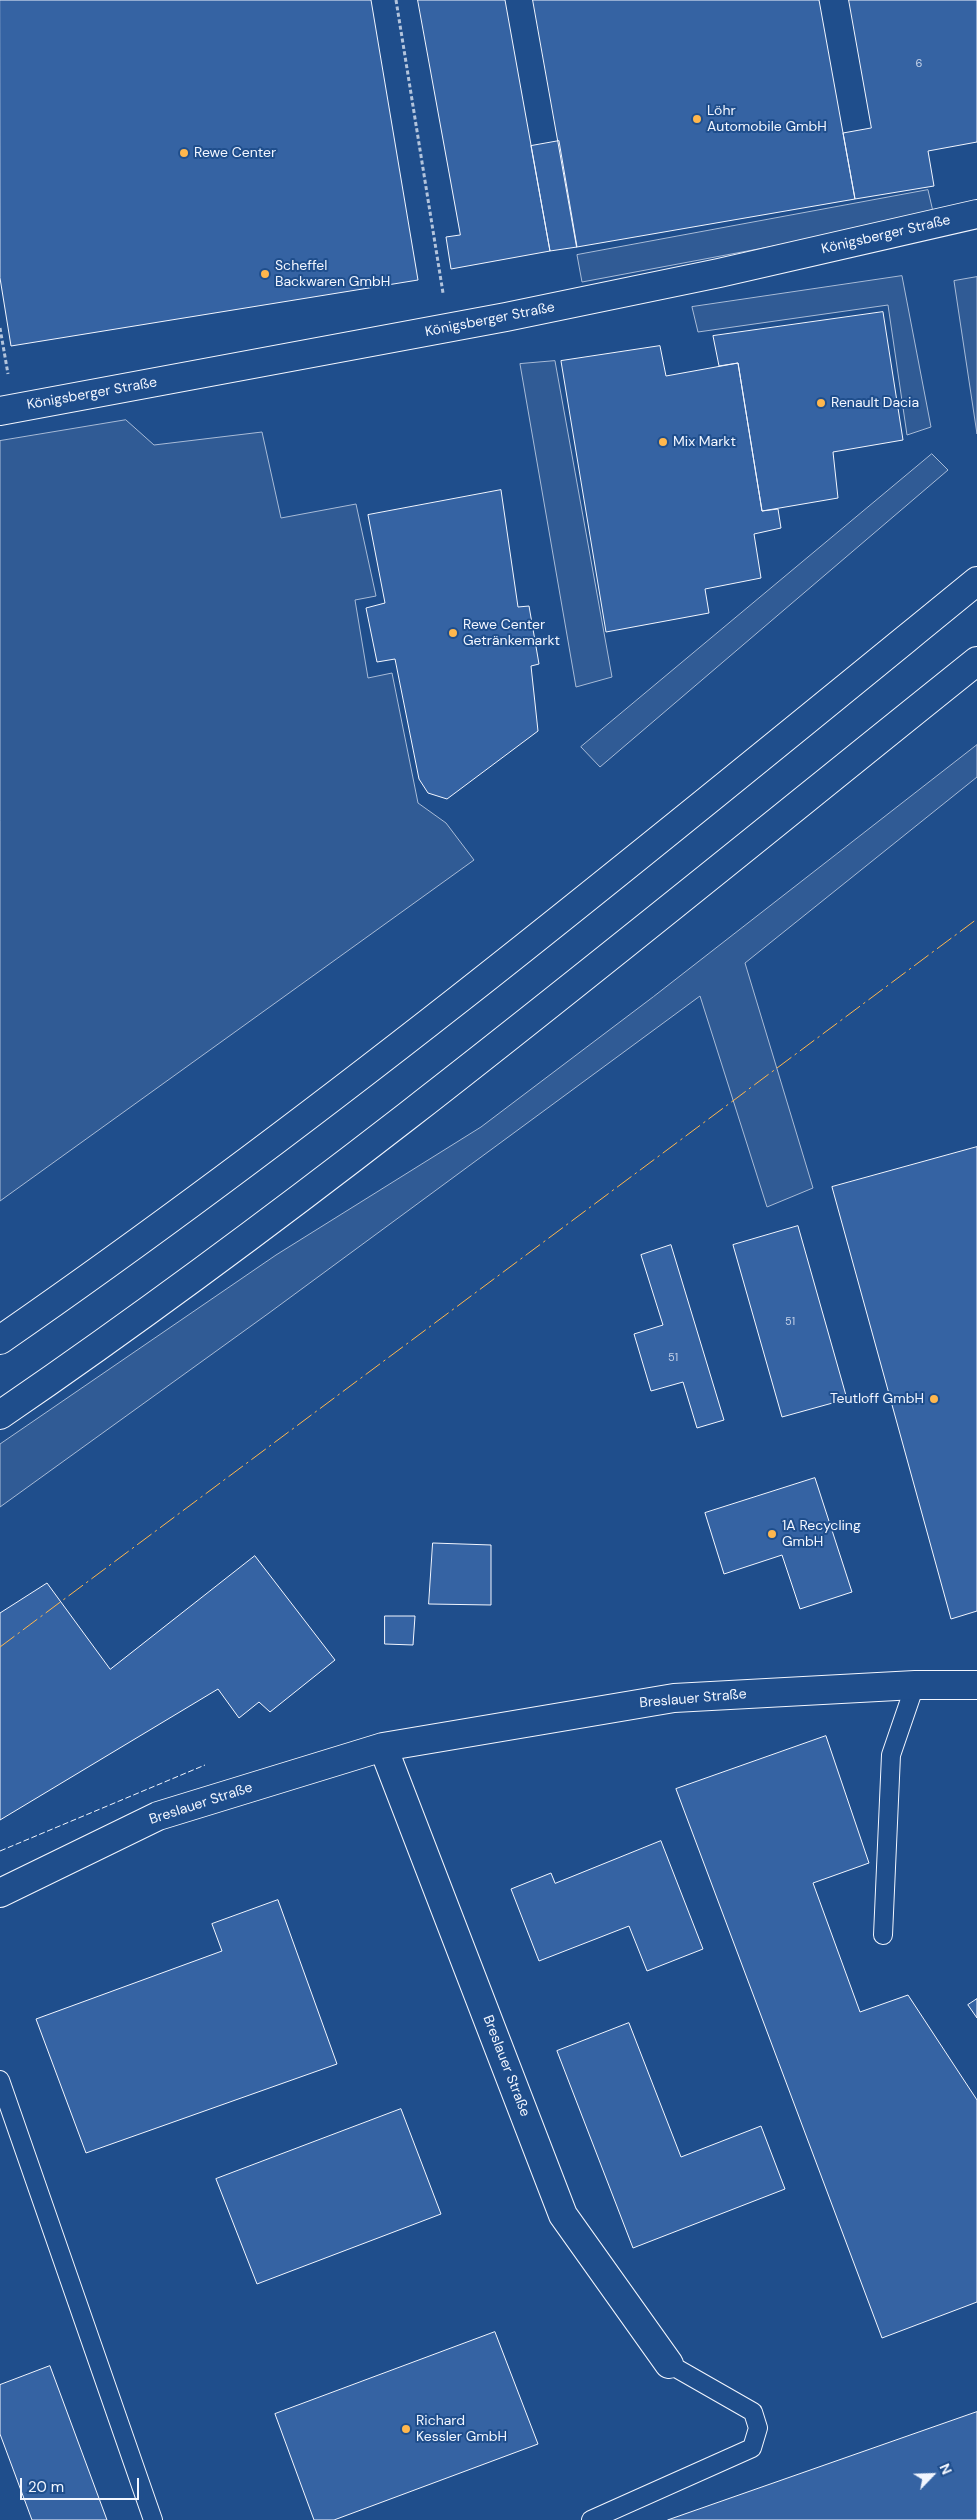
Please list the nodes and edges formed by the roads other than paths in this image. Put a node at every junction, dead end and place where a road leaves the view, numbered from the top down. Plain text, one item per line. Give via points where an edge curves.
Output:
1 (977, 214) edge
2 (7, 410) edge
3 (977, 582) edge
4 (977, 660) edge
5 (0, 1340) edge
6 (0, 1415) edge
7 (915, 1685) junction
8 (977, 1685) edge
9 (382, 1747) junction
10 (0, 1893) edge
11 (883, 1935) dead end
12 (0, 2080) edge
13 (669, 2364) joint
14 (153, 2520) edge
15 (591, 2520) edge

1 - 2 main road, Königsberger Straße via 506,318
3 - 5 main road via 424,1028 211,1190
4 - 6 main road via 451,1084 237,1247
7 - 8 main road, Breslauer Straße
7 - 9 main road, Breslauer Straße via 674,1698
7 - 11 lane via 891,1755
9 - 10 main road, Breslauer Straße via 158,1816
9 - 13 main road, Breslauer Straße via 563,2215
12 - 14 lane
13 - 15 lane via 753,2412 758,2428 752,2448

